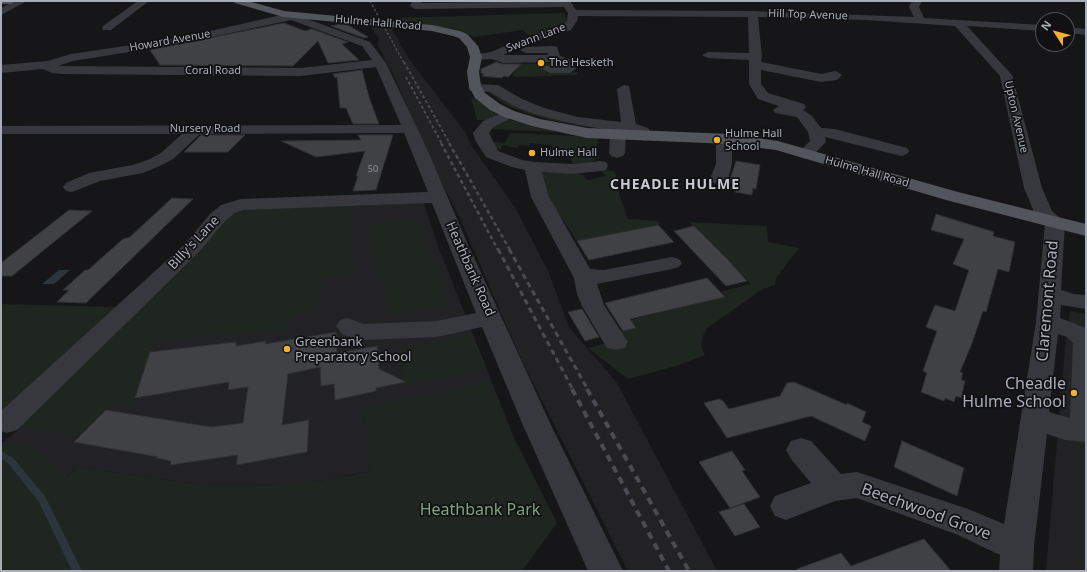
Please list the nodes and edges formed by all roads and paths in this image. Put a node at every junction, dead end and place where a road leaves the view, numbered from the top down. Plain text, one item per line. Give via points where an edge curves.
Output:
1 (1, 1) edge
2 (144, 1) edge
3 (238, 1) edge
4 (917, 1) edge
5 (17, 2) edge
6 (565, 2) edge
7 (419, 4) edge
8 (1, 12) edge
9 (573, 13) junction
10 (752, 14) junction
11 (294, 16) junction
12 (920, 20) junction
13 (957, 22) junction
14 (1035, 27) edge
15 (107, 28) dead end
16 (1075, 31) edge
17 (1086, 32) edge
18 (526, 50) dead end
19 (493, 55) junction
20 (708, 55) dead end
21 (476, 57) junction
22 (555, 58) junction
23 (756, 61) junction
24 (380, 64) junction
25 (49, 65) junction
26 (1, 69) edge
27 (550, 69) dead end
28 (836, 75) dead end
29 (475, 88) junction
30 (624, 90) dead end
31 (799, 107) dead end
32 (765, 109) dead end
33 (509, 114) junction
34 (197, 129) junction
35 (410, 129) junction
36 (1, 130) edge
37 (624, 131) junction
38 (816, 132) junction
39 (724, 139) junction
40 (901, 151) dead end
41 (617, 153) dead end
42 (805, 154) junction
43 (125, 161) dead end
44 (600, 166) dead end
45 (534, 167) junction
46 (95, 173) junction
47 (719, 179) dead end
48 (72, 187) dead end
49 (438, 197) junction
50 (1055, 222) junction
51 (1086, 230) edge
52 (672, 263) dead end
53 (585, 276) junction
54 (1050, 294) junction
55 (1086, 302) edge
56 (491, 317) junction
57 (1048, 322) junction
58 (348, 326) dead end
59 (1080, 332) edge
60 (616, 342) dead end
61 (1035, 418) junction
62 (7, 422) dead end
63 (1085, 431) edge
64 (801, 450) dead end
65 (834, 488) junction
66 (786, 506) dead end
67 (1017, 559) edge
68 (606, 571) edge

1 - 5 main road
2 - 15 street
3 - 11 main road, Hulme Hall Road
4 - 12 street via 914,7
5 - 8 street
6 - 7 street
6 - 9 street, Swann Lane
9 - 10 street, Hill Top Avenue
9 - 19 street, Swann Lane via 568,28 523,42
10 - 12 street, Hill Top Avenue
10 - 23 street
11 - 21 main road, Hulme Hall Road via 447,30 466,39
11 - 24 street, Heathbank Road via 366,44
11 - 25 street, Howard Avenue via 184,40 71,58
12 - 13 street, Hill Top Avenue
13 - 14 street, Hill Top Avenue
13 - 50 street, Upton Avenue via 1006,75 1033,188 1044,214
16 - 17 street
18 - 22 street via 553,49
19 - 21 street, Swann Lane
19 - 22 street via 503,59
20 - 23 street
21 - 29 main road via 473,72
22 - 27 street via 568,63 570,69
23 - 28 street via 821,78
23 - 31 street via 755,84 764,96
24 - 25 street, Coral Road via 300,72 62,70 52,69
24 - 35 street, Heathbank Road
25 - 26 street
29 - 33 main road, Hulme Hall Road via 485,100
29 - 37 street, Hulme Hall Road via 493,88 528,107
30 - 37 street
32 - 38 street via 802,114
33 - 37 main road, Hulme Hall Road via 556,128 587,133
33 - 45 street via 488,124 481,133 483,140 492,154
34 - 35 street, Nursery Road
34 - 36 street, Nursery Road
34 - 46 street via 167,156 156,162 137,169
35 - 49 street, Heathbank Road
37 - 39 main road, Hulme Hall Road via 645,136
37 - 41 street
38 - 40 street via 836,134
38 - 42 street via 818,142
39 - 42 main road, Hulme Hall Road via 752,141
39 - 47 street via 724,164
42 - 50 main road, Hulme Hall Road
43 - 46 street via 104,161
44 - 45 street via 572,169
45 - 53 street via 533,174 540,197 579,270
46 - 48 street
49 - 56 street, Heathbank Road
49 - 62 street, Billy's Lane via 241,205 228,208 193,247
50 - 51 main road, Hulme Hall Road
50 - 54 street, Claremont Road
52 - 53 street via 604,277
53 - 60 street via 593,306
54 - 55 street via 1072,301
54 - 57 street, Claremont Road
56 - 58 street via 423,330 363,332
56 - 68 street, Heathbank Road via 536,423
57 - 59 street
57 - 61 street, Claremont Road
59 - 63 street via 1085,341
61 - 63 street via 1065,430
61 - 67 street, Claremont Road
64 - 65 street
65 - 66 street, Beechwood Grove
65 - 67 street, Beechwood Grove via 857,486 968,524

